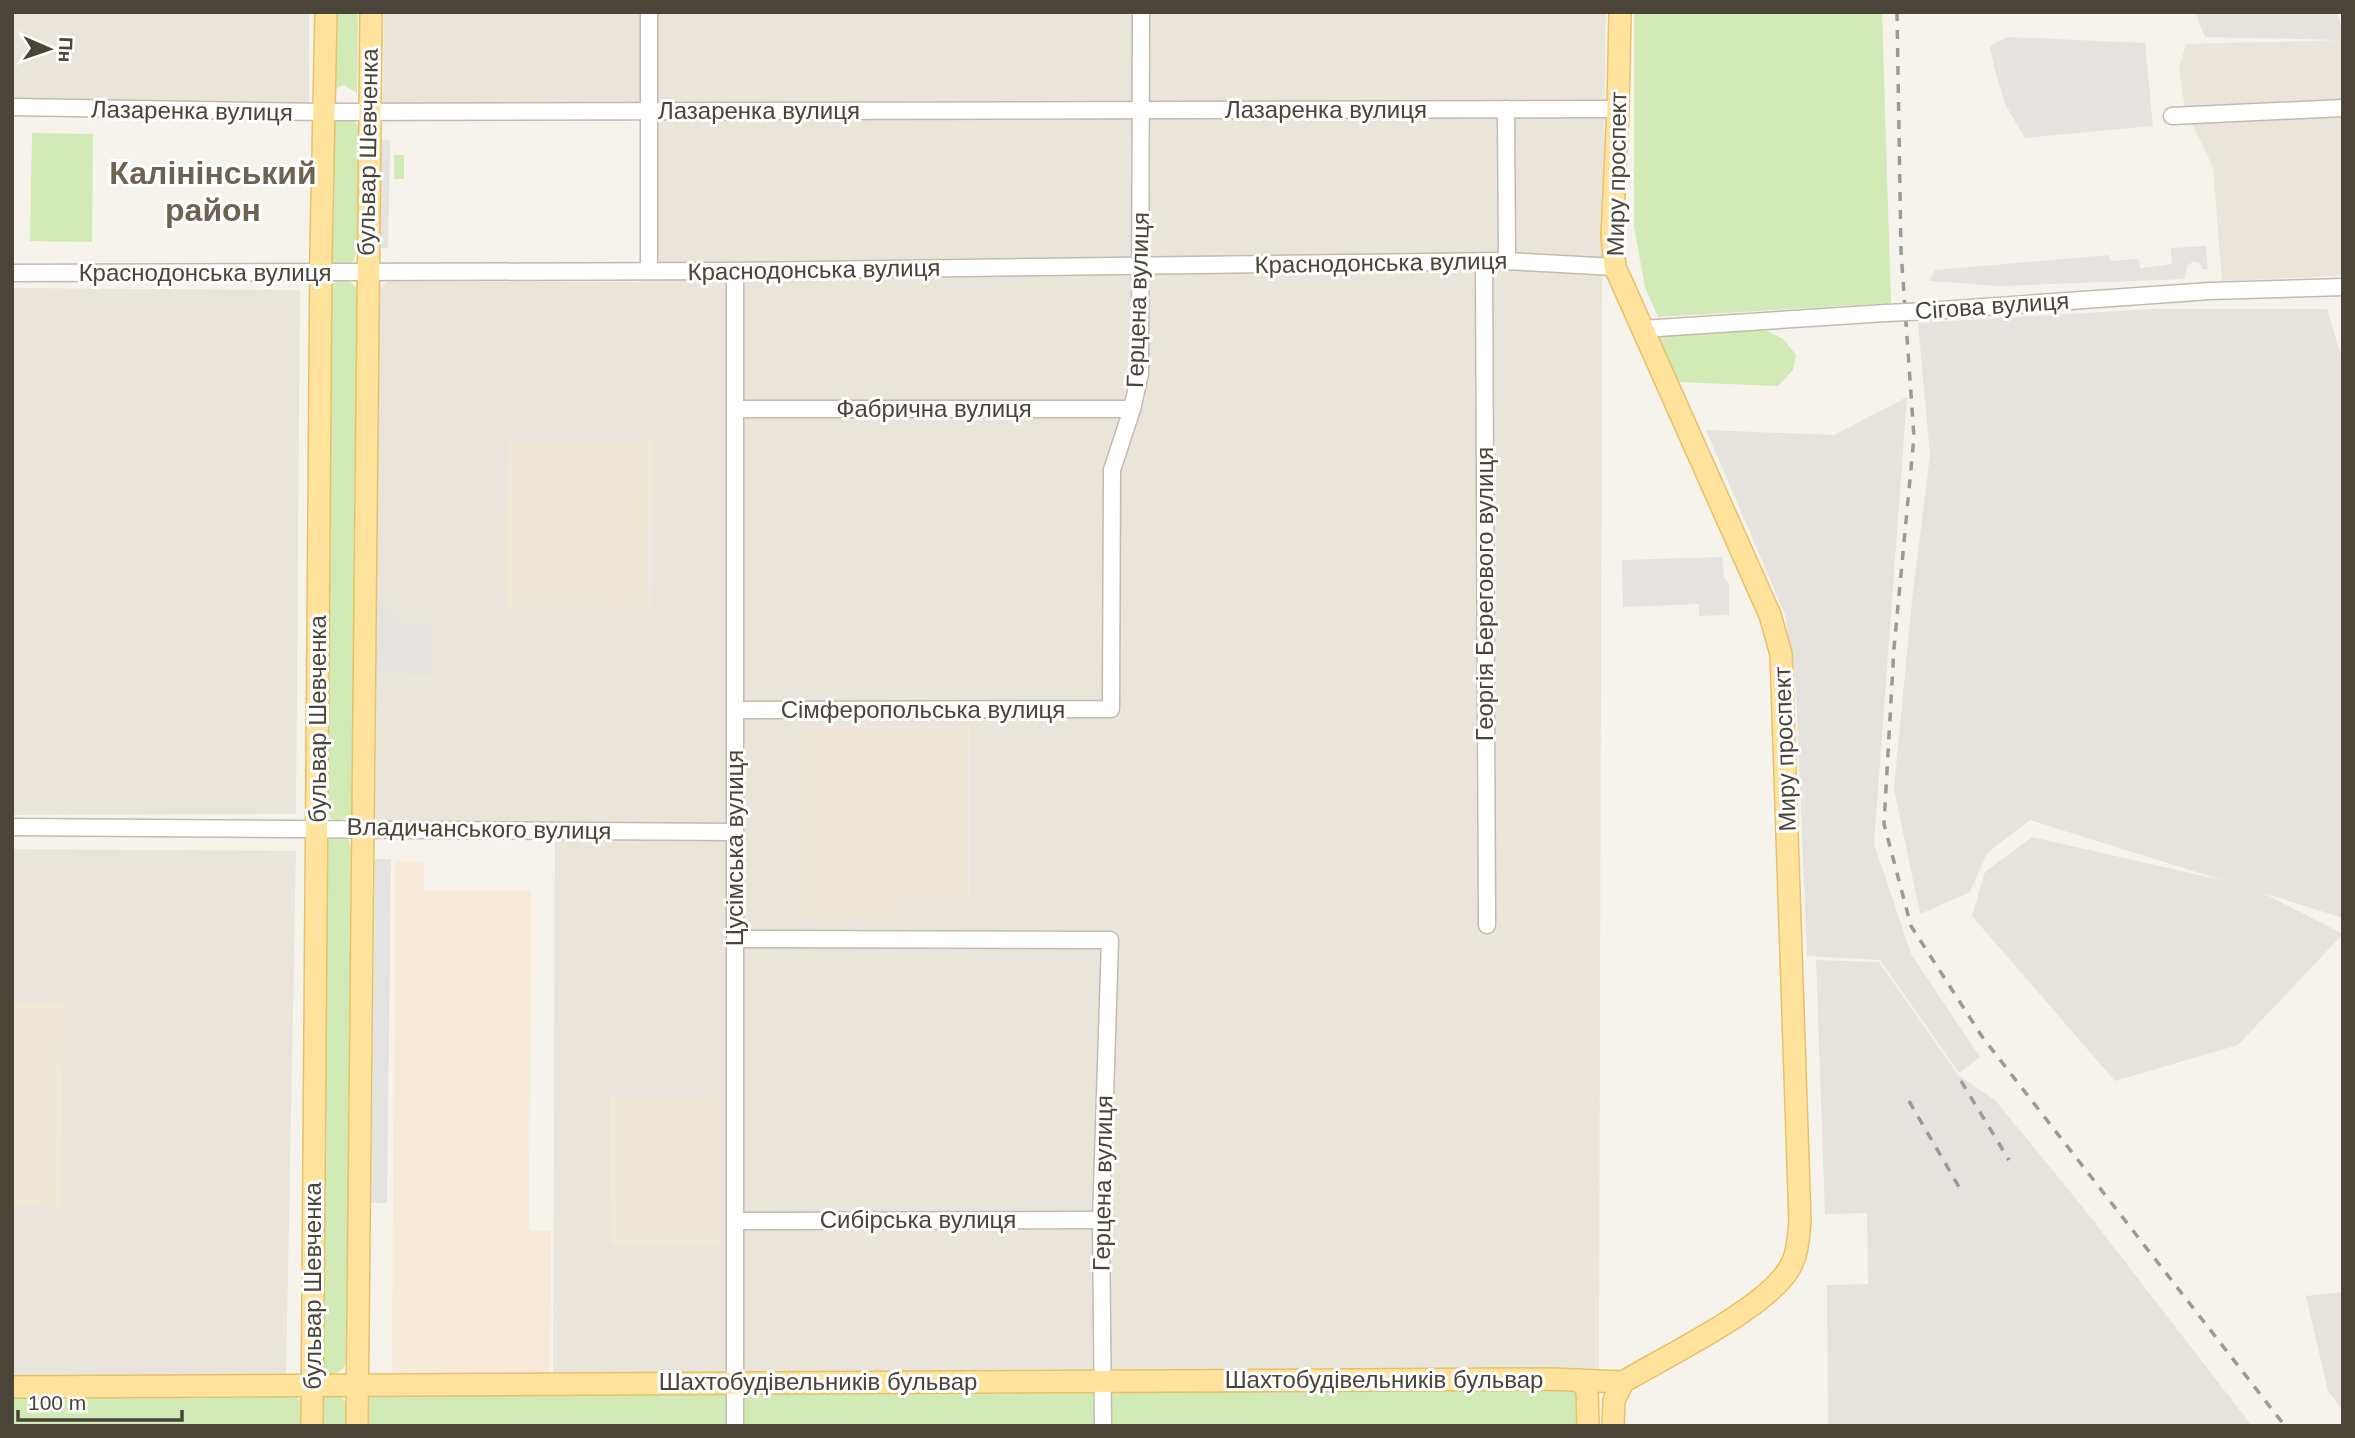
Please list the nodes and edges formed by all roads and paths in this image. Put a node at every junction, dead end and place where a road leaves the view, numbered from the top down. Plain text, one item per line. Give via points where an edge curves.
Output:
1 (326, 12) edge
2 (371, 12) edge
3 (649, 12) edge
4 (1141, 12) edge
5 (1620, 12) edge
6 (12, 107) edge
7 (2343, 108) edge
8 (1506, 109) junction
9 (1618, 109) junction
10 (1142, 110) junction
11 (324, 112) junction
12 (369, 112) junction
13 (649, 112) junction
14 (2172, 116) dead end
15 (1507, 261) junction
16 (1484, 262) junction
17 (1142, 266) junction
18 (1615, 267) junction
19 (649, 271) junction
20 (736, 271) junction
21 (321, 273) junction
22 (366, 273) junction
23 (12, 274) edge
24 (2343, 287) edge
25 (1642, 330) junction
26 (1132, 409) junction
27 (735, 410) junction
28 (1111, 709) joint
29 (735, 710) junction
30 (12, 827) edge
31 (317, 828) junction
32 (361, 828) junction
33 (735, 832) junction
34 (1486, 925) dead end
35 (735, 939) junction
36 (1101, 1220) junction
37 (735, 1221) junction
38 (1578, 1380) junction
39 (1101, 1381) junction
40 (1623, 1381) junction
41 (735, 1382) junction
42 (357, 1384) junction
43 (312, 1385) junction
44 (12, 1387) edge
45 (312, 1426) edge
46 (357, 1426) edge
47 (735, 1426) edge
48 (1102, 1426) edge
49 (1588, 1426) edge
50 (1613, 1426) edge

1 - 11 main road, бульвар Шевченка
2 - 12 main road, бульвар Шевченка
3 - 13 street
4 - 10 street, Герцена вулиця
5 - 9 main road, Миру проспект
6 - 11 street, Лазаренка вулиця
7 - 14 street
8 - 9 street, Лазаренка вулиця
8 - 10 street, Лазаренка вулиця
8 - 15 street
9 - 18 main road, Миру проспект via 1612,236
10 - 13 street, Лазаренка вулиця
10 - 17 street, Герцена вулиця
11 - 12 street, Лазаренка вулиця
11 - 21 main road, бульвар Шевченка
12 - 13 street, Лазаренка вулиця
12 - 22 main road, бульвар Шевченка
13 - 19 street
15 - 16 street, Краснодонська вулиця
15 - 18 street, Краснодонська вулиця
16 - 17 street, Краснодонська вулиця
16 - 34 street, Георгія Берегового вулиця
17 - 20 street, Краснодонська вулиця
17 - 26 street, Герцена вулиця via 1140,374
18 - 25 main road, Миру проспект
19 - 20 street, Краснодонська вулиця
19 - 22 street, Краснодонська вулиця
20 - 27 street, Цусімська вулиця
21 - 22 street, Краснодонська вулиця
21 - 23 street, Краснодонська вулиця
21 - 31 main road, бульвар Шевченка
22 - 32 main road, бульвар Шевченка
24 - 25 street, Сігова вулиця, bridge via 2210,291
25 - 40 main road, Миру проспект via 1770,615 1781,654 1800,1222 1798,1247 1789,1269 1774,1287 1743,1312
26 - 27 street, Фабрична вулиця
26 - 28 street, Герцена вулиця via 1112,470
27 - 29 street, Цусімська вулиця
28 - 29 street, Сімферопольська вулиця
29 - 33 street, Цусімська вулиця
30 - 31 street, Владичанського вулиця
31 - 32 street, Владичанського вулиця
31 - 43 main road, бульвар Шевченка
32 - 33 street, Владичанського вулиця
32 - 42 main road, бульвар Шевченка
33 - 35 street, Цусімська вулиця
35 - 36 street, Герцена вулиця via 1110,940
35 - 37 street, Цусімська вулиця
36 - 37 street, Сибірська вулиця
36 - 39 street, Герцена вулиця
37 - 41 street, Цусімська вулиця
38 - 39 main road, Шахтобудівельників бульвар
38 - 40 main road, Шахтобудівельників бульвар
38 - 49 main road via 1587,1389
39 - 41 main road, Шахтобудівельників бульвар
39 - 48 street, Герцена вулиця
40 - 50 main road via 1614,1399
41 - 42 main road, Шахтобудівельників бульвар
41 - 47 street, Цусімська вулиця
42 - 43 main road, Шахтобудівельників бульвар
42 - 46 main road, бульвар Шевченка
43 - 44 main road, Шахтобудівельників бульвар
43 - 45 main road, бульвар Шевченка

